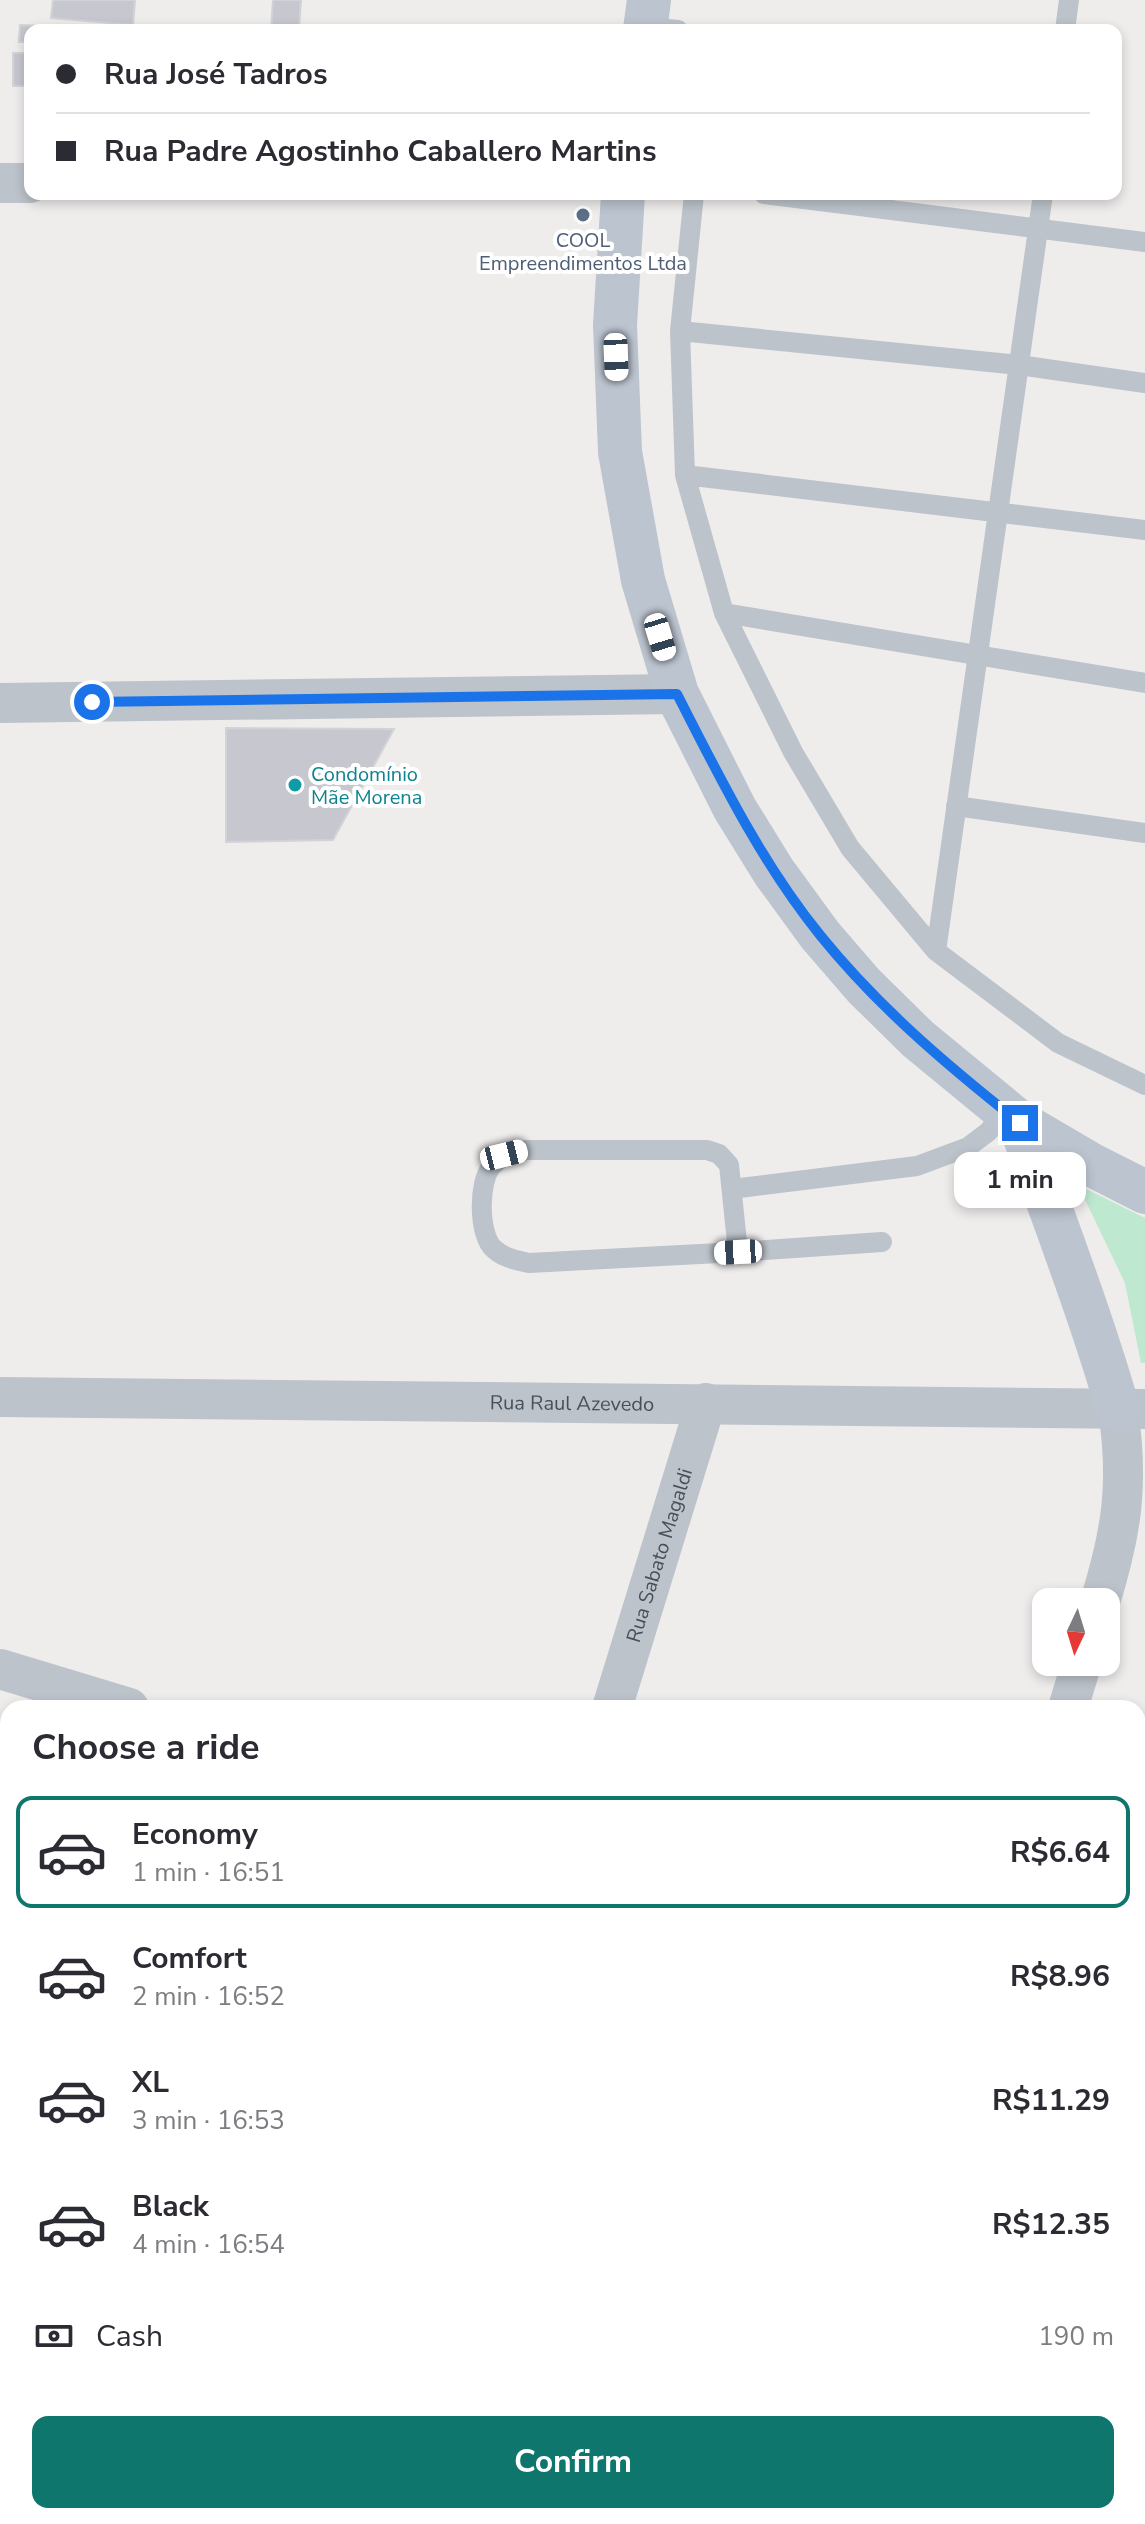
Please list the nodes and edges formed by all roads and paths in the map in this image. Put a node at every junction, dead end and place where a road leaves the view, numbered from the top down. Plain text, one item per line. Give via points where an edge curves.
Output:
1 (1069, 0) edge
2 (1066, 24) edge
3 (0, 183) edge
4 (24, 183) edge
5 (623, 200) edge
6 (693, 200) edge
7 (811, 200) edge
8 (1042, 200) edge
9 (1038, 229) junction
10 (1145, 242) edge
11 (680, 331) junction
12 (1019, 365) junction
13 (1145, 383) edge
14 (685, 475) junction
15 (998, 511) junction
16 (1145, 530) edge
17 (724, 613) junction
18 (978, 656) junction
19 (1145, 683) edge
20 (677, 694) junction
21 (0, 703) edge
22 (956, 806) junction
23 (1145, 833) edge
24 (936, 951) junction
25 (1145, 1085) edge
26 (1013, 1118) junction
27 (732, 1189) junction
28 (1145, 1192) edge
29 (882, 1242) dead end
30 (738, 1252) junction
31 (0, 1397) edge
32 (706, 1403) junction
33 (1131, 1409) edge
34 (1104, 1588) edge
35 (0, 1669) edge
36 (1078, 1676) edge
37 (103, 1700) edge
38 (614, 1700) edge
39 (1070, 1700) edge

1 - 2 lane
3 - 4 street
5 - 20 street via 615,325 620,452 643,580
6 - 11 lane
7 - 9 lane
8 - 9 lane
9 - 10 lane
9 - 12 lane
11 - 12 lane
11 - 14 lane
12 - 13 lane
12 - 15 lane
14 - 15 lane
14 - 17 lane
15 - 16 lane
15 - 18 lane
17 - 18 lane
17 - 24 lane via 793,752 850,848
18 - 19 lane
18 - 22 lane
20 - 21 street
20 - 26 street via 735,809 820,935 918,1039
22 - 23 lane
22 - 24 lane
24 - 25 lane via 1058,1043
26 - 27 lane via 968,1147 917,1166
26 - 28 street
26 - 33 street
27 - 30 lane
27 - 30 lane via 729,1165 707,1150 526,1150 504,1155 489,1169 482,1230 492,1248 529,1263
29 - 30 lane
31 - 32 street, Rua Raul Azevedo
32 - 33 street, Rua Raul Azevedo
32 - 38 street, Rua Sabato Magaldi
33 - 34 street via 1122,1506
35 - 37 street
36 - 39 street

